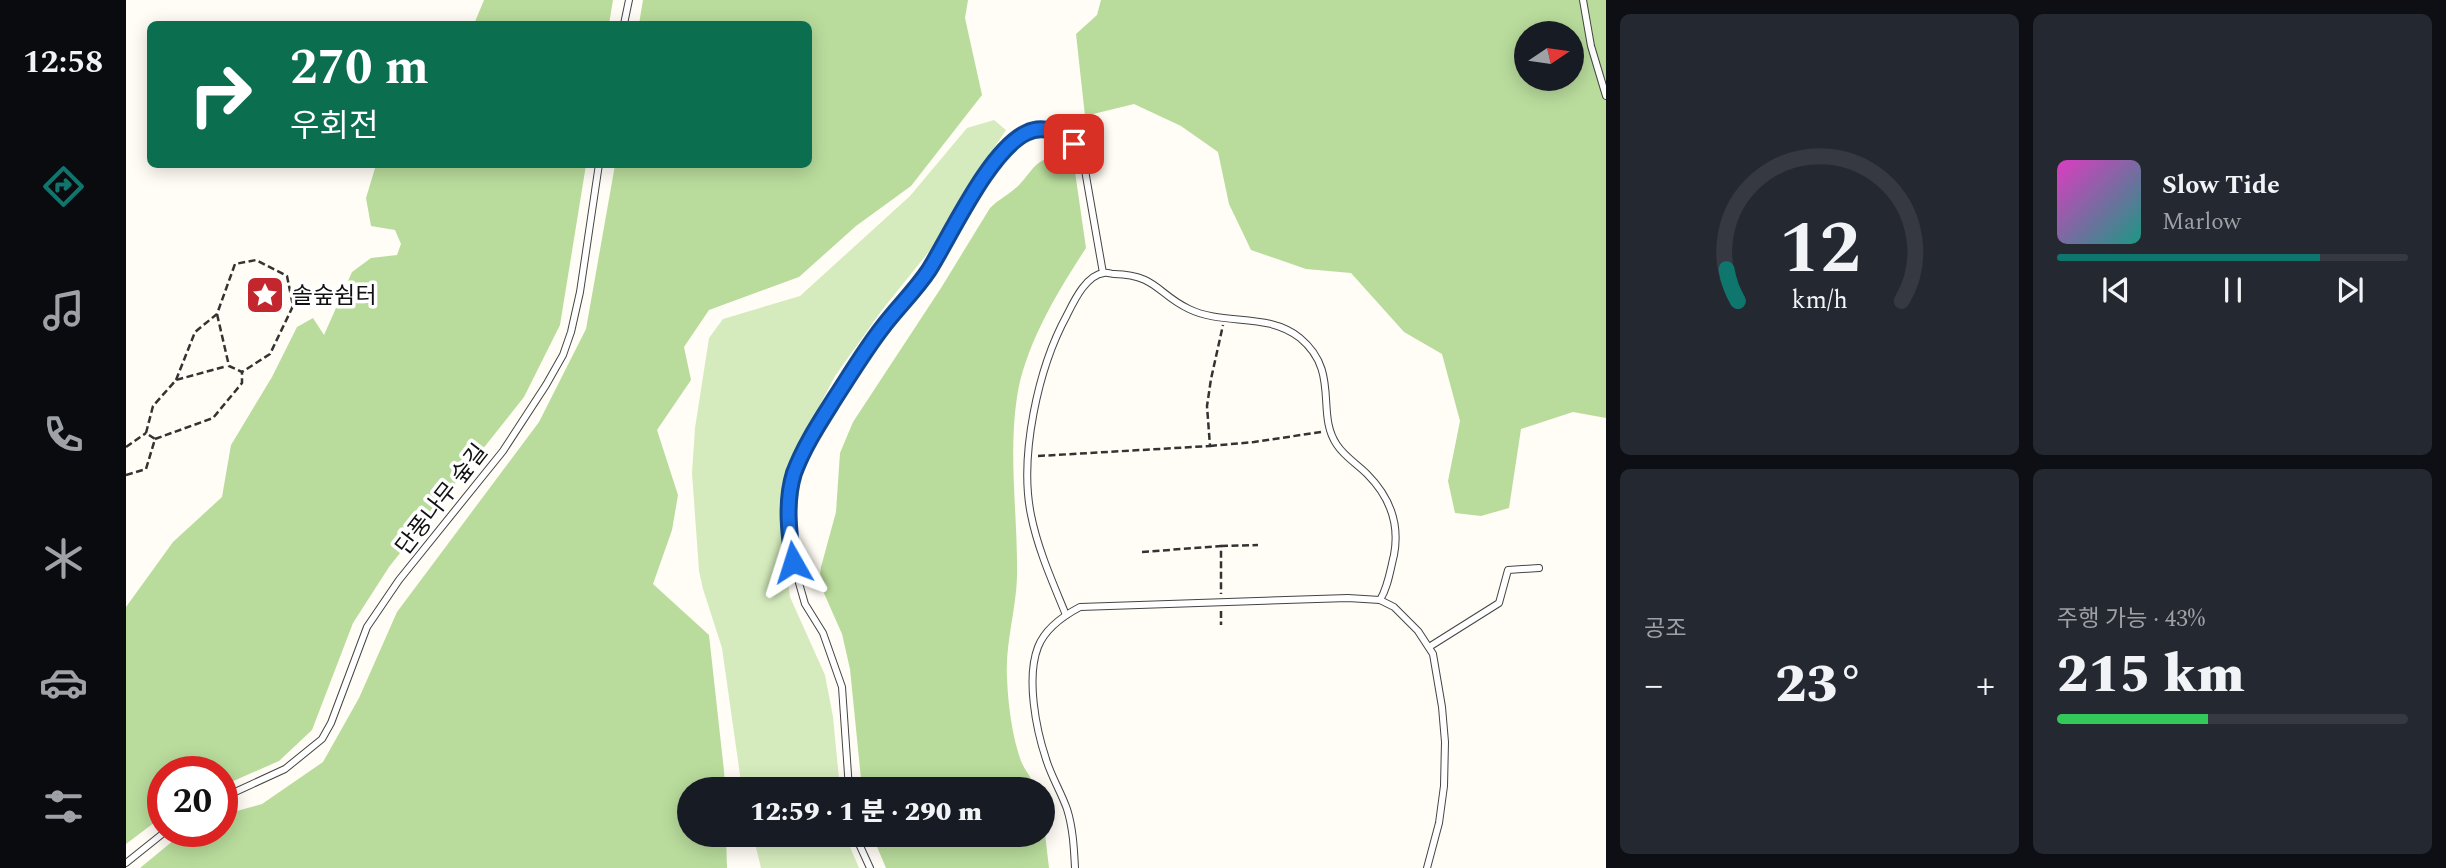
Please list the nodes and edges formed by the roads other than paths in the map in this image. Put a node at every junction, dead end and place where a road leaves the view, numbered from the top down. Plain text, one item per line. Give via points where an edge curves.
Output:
1 (628, 0) edge
2 (1583, 0) edge
3 (624, 21) edge
4 (1606, 96) edge
5 (598, 168) edge
6 (1103, 273) junction
7 (1539, 568) dead end
8 (1380, 600) junction
9 (1066, 615) junction
10 (1429, 647) junction
11 (848, 777) edge
12 (238, 791) edge
13 (147, 846) edge
14 (860, 847) edge
15 (126, 863) edge
16 (870, 868) edge
17 (1075, 868) edge
18 (1427, 868) edge

1 - 3 lane
2 - 4 lane
5 - 12 lane, 단풍나무 숲길 via 571,332 546,385 503,451 367,627 322,739 285,769
6 - 8 lane via 1150,281 1188,309 1268,323 1300,338 1313,353 1326,381 1329,430 1389,501 1394,518 1395,546
6 - 9 lane via 1084,286 1056,335 1035,410 1030,456 1031,513
6 - 11 lane via 1082,153 1051,130 1024,133 981,181 928,271 881,328 804,450 789,491 789,535 805,604 823,633 842,687
7 - 10 lane via 1508,570 1499,603
8 - 9 lane via 1080,607
8 - 10 lane via 1394,607
9 - 17 lane via 1044,636 1033,677 1038,729 1066,808
10 - 18 lane via 1438,675 1445,742 1439,823
13 - 15 lane
14 - 16 lane

